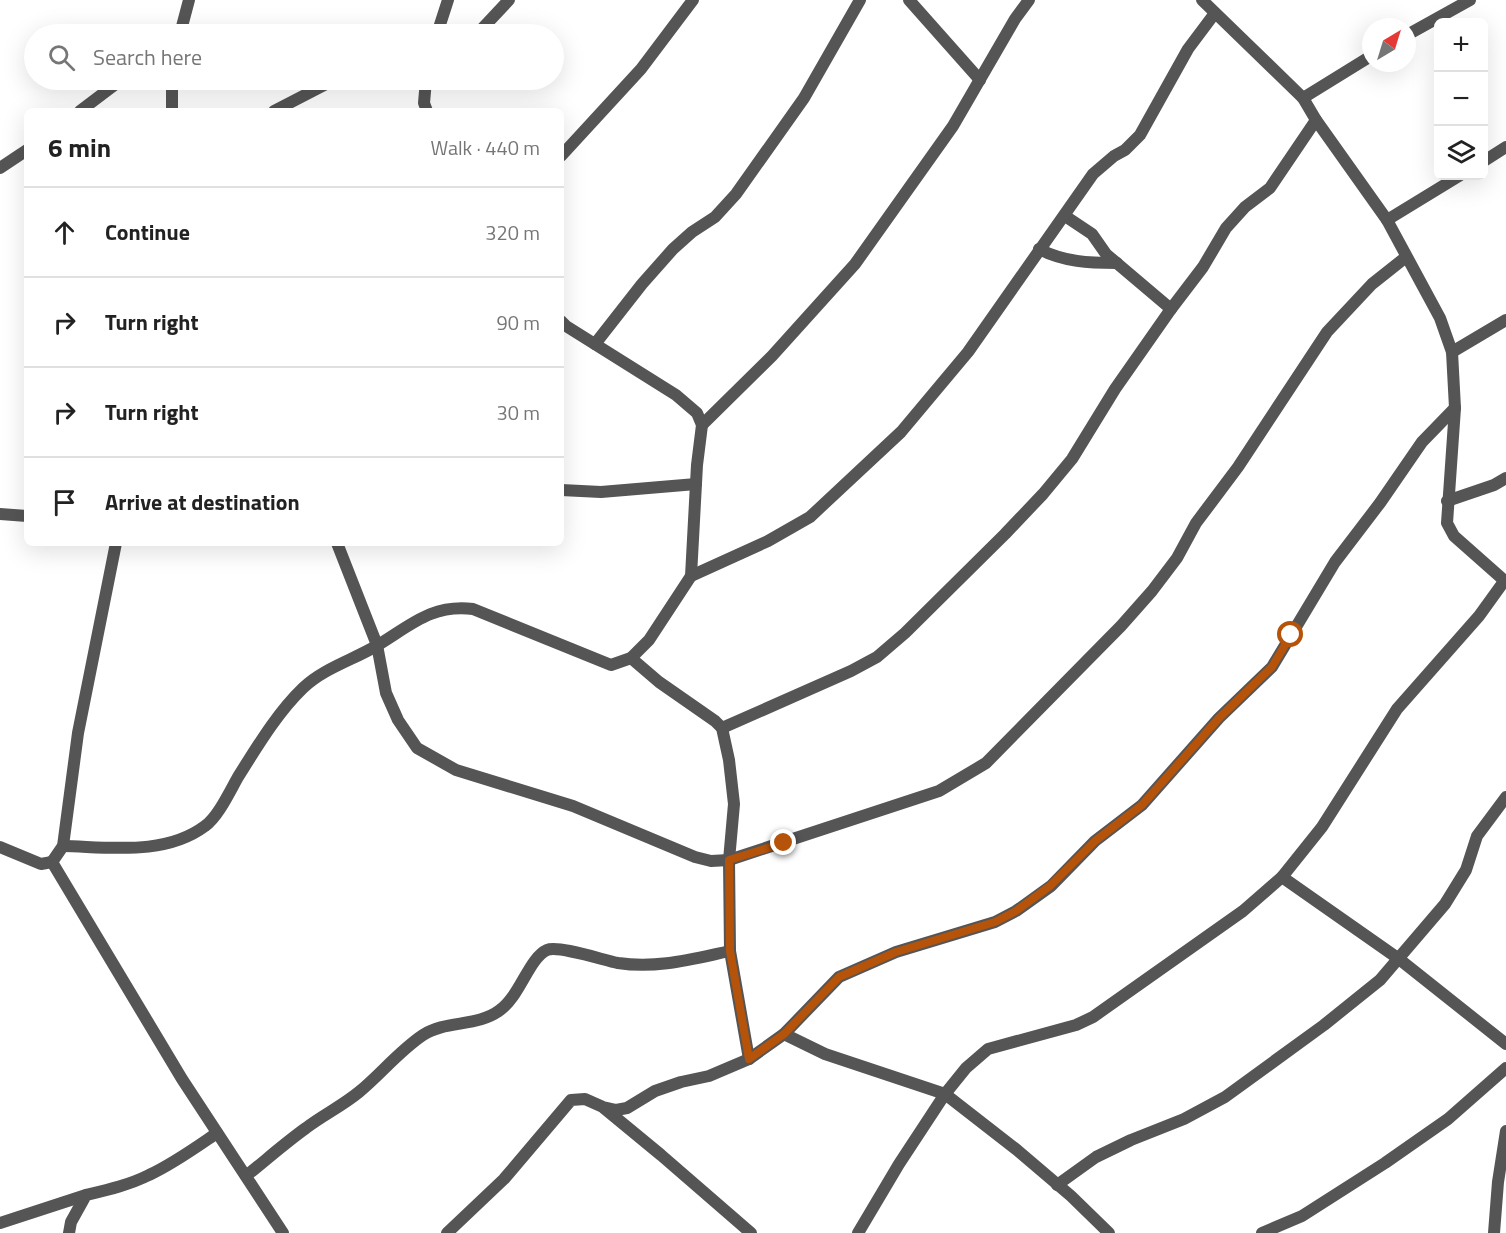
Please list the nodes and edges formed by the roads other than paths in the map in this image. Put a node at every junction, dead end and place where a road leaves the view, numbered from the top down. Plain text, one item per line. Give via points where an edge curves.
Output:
1 (189, 0) edge
2 (448, 0) edge
3 (509, 0) edge
4 (693, 0) edge
5 (860, 0) edge
6 (909, 0) edge
7 (1029, 0) edge
8 (1202, 0) edge
9 (1470, 0) edge
10 (1215, 13) junction
11 (183, 24) edge
12 (440, 24) edge
13 (486, 24) edge
14 (1416, 30) edge
15 (1362, 62) edge
16 (980, 80) junction
17 (108, 90) edge
18 (172, 90) edge
19 (315, 90) edge
20 (425, 90) edge
21 (1303, 98) junction
22 (84, 108) edge
23 (172, 108) edge
24 (280, 108) edge
25 (426, 108) edge
26 (1316, 120) junction
27 (1506, 147) edge
28 (24, 152) edge
29 (564, 153) edge
30 (1488, 158) edge
31 (0, 168) edge
32 (1452, 180) edge
33 (1065, 216) junction
34 (1387, 220) junction
35 (1040, 249) junction
36 (1406, 257) junction
37 (1117, 263) junction
38 (1171, 309) junction
39 (1506, 320) edge
40 (564, 324) edge
41 (595, 344) junction
42 (1452, 352) junction
43 (1455, 408) junction
44 (702, 425) junction
45 (1506, 478) edge
46 (696, 484) junction
47 (564, 490) edge
48 (1447, 501) junction
49 (0, 514) edge
50 (24, 516) edge
51 (115, 546) edge
52 (339, 546) edge
53 (691, 576) junction
54 (1505, 581) edge
55 (377, 645) junction
56 (631, 658) junction
57 (722, 728) junction
58 (1506, 797) edge
59 (63, 846) junction
60 (0, 848) edge
61 (729, 860) junction
62 (52, 862) junction
63 (1282, 877) junction
64 (730, 951) junction
65 (1399, 959) junction
66 (784, 1034) junction
67 (1506, 1044) edge
68 (749, 1059) junction
69 (1506, 1068) edge
70 (945, 1094) junction
71 (603, 1107) junction
72 (1506, 1131) edge
73 (217, 1133) junction
74 (246, 1176) junction
75 (1057, 1185) junction
76 (86, 1195) junction
77 (0, 1223) edge
78 (69, 1233) edge
79 (283, 1233) edge
80 (447, 1233) edge
81 (751, 1233) edge
82 (858, 1233) edge
83 (1109, 1233) edge
84 (1262, 1233) edge
85 (1494, 1233) edge

1 - 11 street
2 - 12 street
3 - 13 street
4 - 29 street via 641,69
5 - 41 street via 804,98 736,194 715,217 673,249
6 - 16 street
7 - 16 street
8 - 10 street
9 - 14 street
10 - 21 street
10 - 33 street via 1188,49 1140,135 1093,174
15 - 21 street
16 - 44 street via 953,126 855,264 772,356
17 - 22 street
18 - 23 street
19 - 24 street
20 - 25 street
21 - 26 street
26 - 34 street
26 - 38 street via 1270,188 1226,228
27 - 30 street
28 - 31 street
32 - 34 street
33 - 35 street
33 - 37 street via 1092,234
34 - 36 street
35 - 37 street via 1086,263
35 - 53 street via 968,352 901,432 849,481 810,517
36 - 42 street via 1440,318
36 - 61 street via 1372,284 1327,332 1152,591 986,763 939,791
37 - 38 street
38 - 57 street via 1114,388 1071,459 1043,494 905,633 878,657
39 - 42 street
40 - 41 street
41 - 44 street via 676,395 697,413
42 - 43 street
43 - 48 street
43 - 66 street via 1422,442 1335,562 1272,667 1219,718 1142,805 1016,911 974,930 896,952 839,977
44 - 46 street
45 - 48 street
46 - 47 street via 601,492
46 - 53 street
48 - 54 street via 1447,523 1454,536
49 - 50 street
51 - 59 street via 78,733
52 - 55 street
53 - 56 street via 649,639
54 - 63 street via 1398,709 1322,827
55 - 56 street via 412,622 439,610 458,607 473,609 611,665
55 - 59 street via 303,688 250,758 207,826 182,839 141,848
55 - 61 street via 386,693 417,748 456,770 573,806 694,857
56 - 57 street
57 - 61 street via 734,804
58 - 65 street via 1477,836 1466,870 1445,904
59 - 62 street
60 - 62 street via 41,864
61 - 64 street
62 - 73 street
63 - 65 street
63 - 70 street via 1243,911 1119,1001 1076,1025 988,1049
64 - 68 street
64 - 74 street via 647,966 548,949 535,959 515,995 500,1011 424,1034 360,1091
65 - 67 street
65 - 75 street via 1380,980 1324,1025 1225,1097 1096,1157
66 - 68 street
66 - 70 street via 825,1054
68 - 71 street via 709,1076 656,1091 627,1108
69 - 84 street via 1448,1119 1385,1162 1302,1216
70 - 75 street
70 - 82 street
71 - 80 street via 585,1099 571,1100 504,1179
71 - 81 street
72 - 85 street
73 - 74 street
73 - 76 street via 148,1176
74 - 79 street
75 - 83 street
76 - 77 street
76 - 78 street

